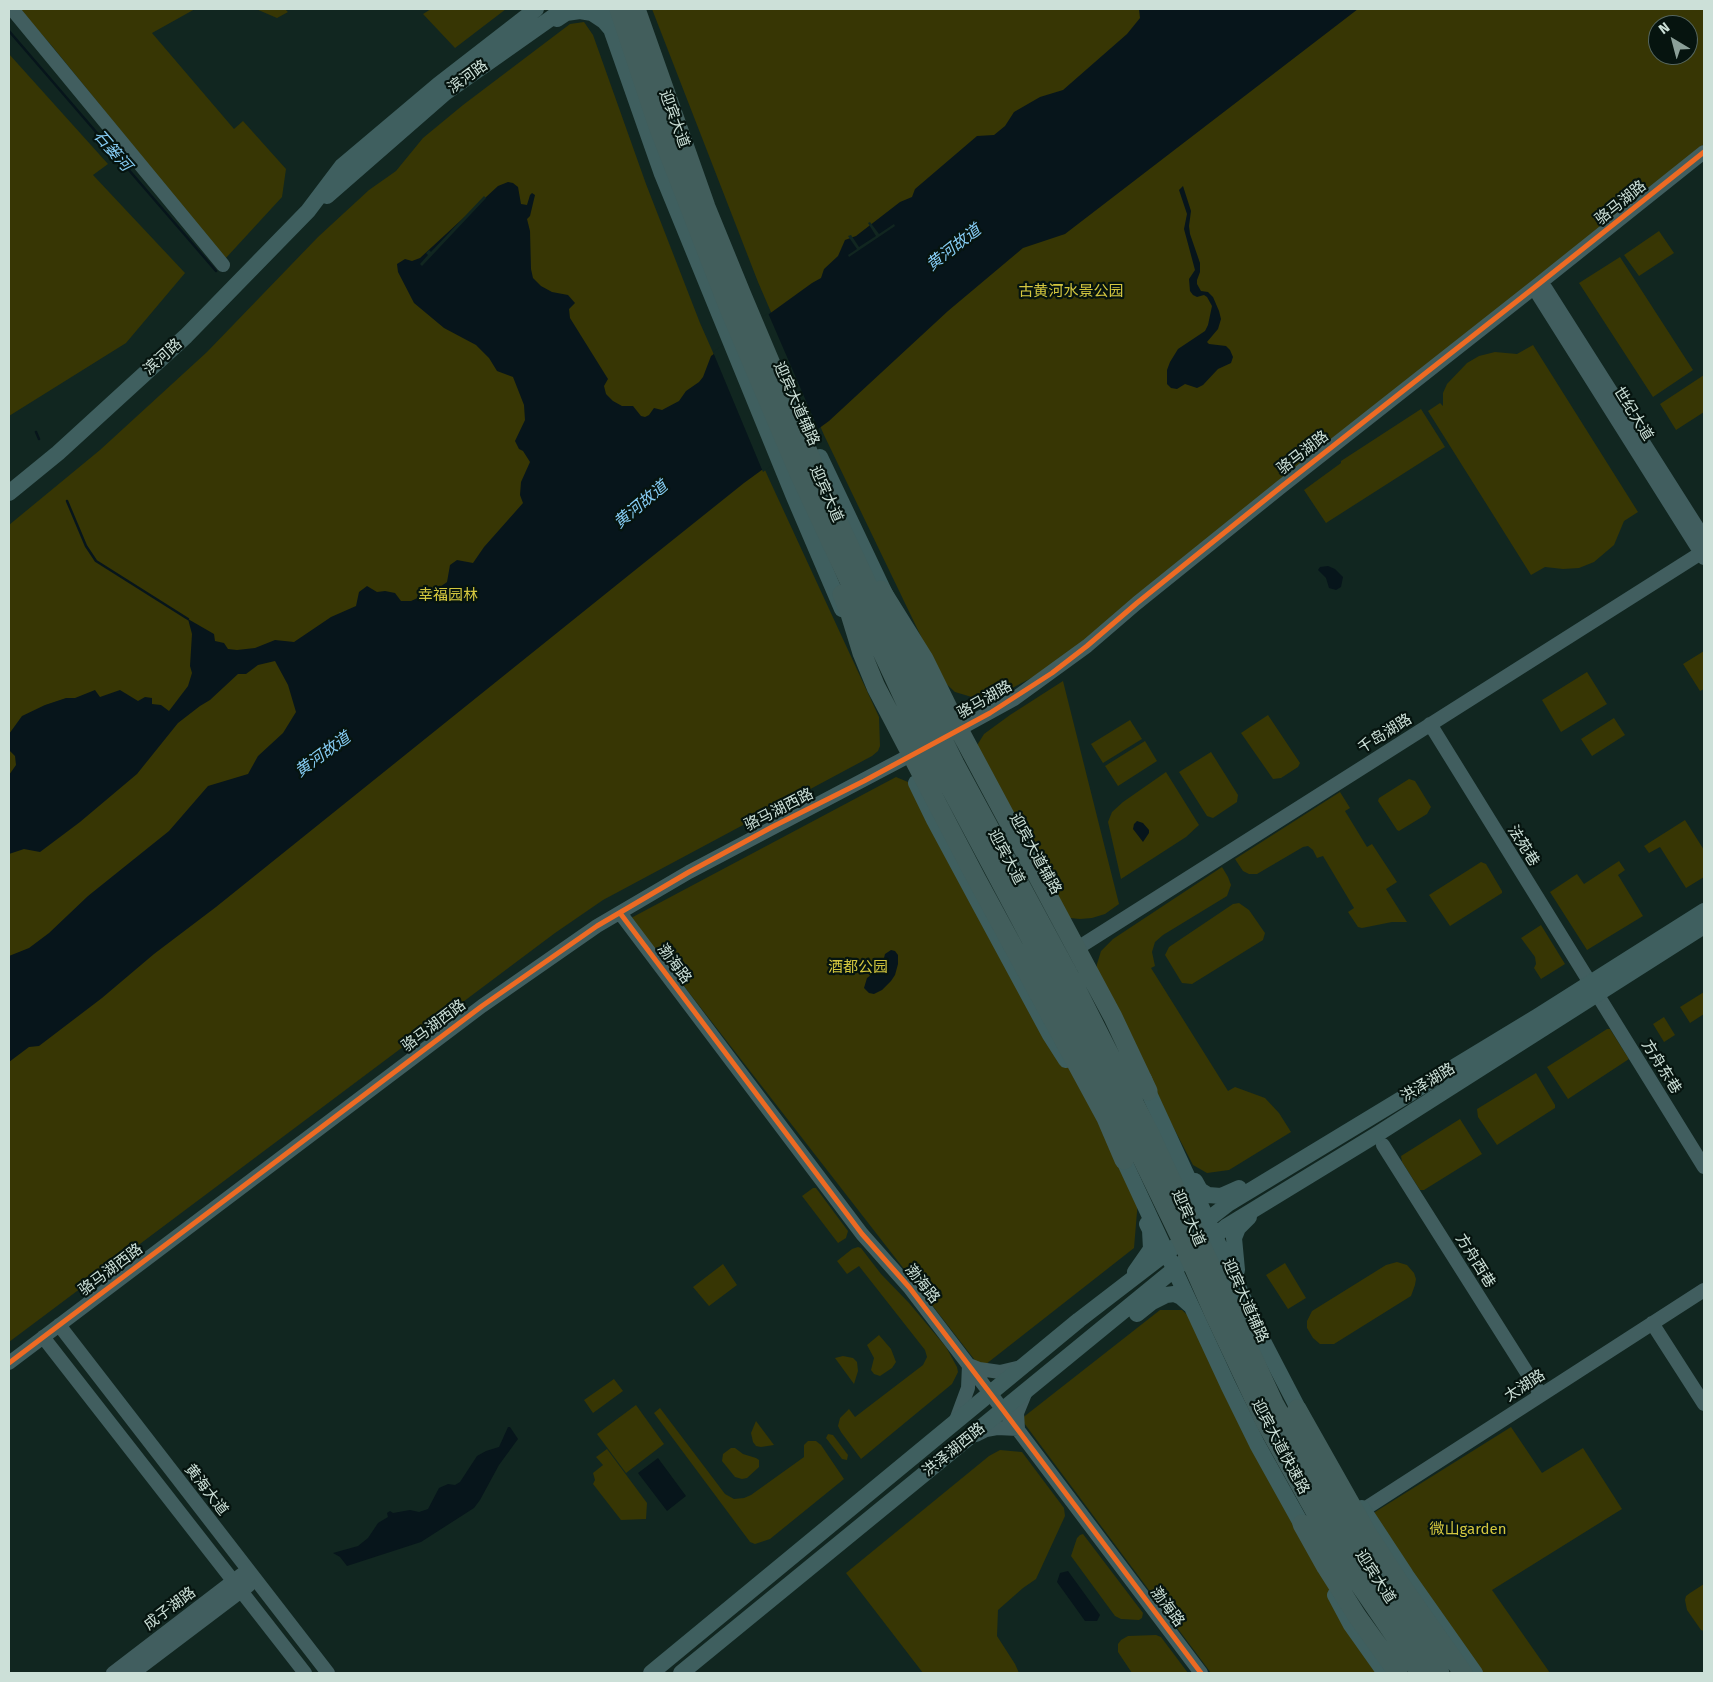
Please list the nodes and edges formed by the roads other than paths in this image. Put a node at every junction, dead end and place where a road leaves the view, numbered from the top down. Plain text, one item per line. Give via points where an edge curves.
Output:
1 (12, 9) edge
2 (536, 9) edge
3 (564, 9) edge
4 (604, 9) edge
5 (610, 9) edge
6 (619, 9) edge
7 (636, 9) edge
8 (644, 9) edge
9 (612, 31) junction
10 (441, 96) junction
11 (656, 120) junction
12 (1704, 152) edge
13 (308, 211) junction
14 (223, 265) dead end
15 (1537, 286) junction
16 (762, 388) junction
17 (815, 459) junction
18 (9, 493) edge
19 (1704, 538) edge
20 (1703, 554) edge
21 (1087, 646) junction
22 (943, 704) junction
23 (1430, 724) junction
24 (961, 728) junction
25 (906, 758) junction
26 (1704, 911) edge
27 (620, 913) junction
28 (1704, 926) edge
29 (1084, 944) junction
30 (1593, 989) junction
31 (1444, 1073) junction
32 (1148, 1091) junction
33 (1158, 1112) junction
34 (1383, 1145) dead end
35 (1124, 1160) junction
36 (1704, 1167) edge
37 (1309, 1176) junction
38 (1208, 1219) junction
39 (1221, 1230) junction
40 (1182, 1241) joint
41 (1162, 1257) junction
42 (1174, 1269) junction
43 (1704, 1290) edge
44 (1192, 1307) junction
45 (1079, 1320) junction
46 (1652, 1323) junction
47 (1255, 1324) junction
48 (60, 1325) junction
49 (43, 1338) junction
50 (9, 1363) edge
51 (969, 1365) junction
52 (1024, 1366) junction
53 (1048, 1373) junction
54 (1026, 1391) junction
55 (991, 1394) junction
56 (1541, 1395) junction
57 (1704, 1404) edge
58 (1297, 1409) junction
59 (1003, 1410) junction
60 (954, 1424) junction
61 (1018, 1429) junction
62 (967, 1440) junction
63 (1363, 1510) junction
64 (1302, 1524) junction
65 (251, 1575) junction
66 (237, 1586) junction
67 (113, 1673) edge
68 (133, 1673) edge
69 (305, 1673) edge
70 (328, 1673) edge
71 (651, 1673) edge
72 (681, 1673) edge
73 (1201, 1673) edge
74 (1385, 1673) edge
75 (1398, 1673) edge
76 (1420, 1673) edge
77 (1440, 1673) edge
78 (1466, 1673) edge

1 - 14 street
2 - 13 main road, 滨河路 via 438,85 342,166
3 - 10 main road, 滨河路
4 - 9 main road
5 - 11 highway
6 - 11 highway, 迎宾大道
7 - 17 highway, 迎宾大道 via 706,207
8 - 17 main road, 迎宾大道辅路 via 719,215
9 - 10 main road via 604,20 592,13 574,10 566,13
9 - 25 main road via 662,174 859,655
10 - 13 main road, 滨河路
11 - 16 highway, 迎宾大道
12 - 15 street, 骆马湖路
13 - 18 main road, 滨河路 via 186,336 58,453
15 - 19 street, 世纪大道 via 1546,289
15 - 20 street, 世纪大道
15 - 21 street, 骆马湖路 via 1273,493
16 - 35 highway via 788,468 850,614 876,687 1106,1118
16 - 40 highway, 迎宾大道 via 910,712 1085,1041
17 - 22 main road, 迎宾大道辅路
17 - 32 highway via 879,587 924,659
17 - 77 highway, 迎宾大道 via 892,637 1150,1134 1274,1403 1359,1554
20 - 23 street, 千岛湖路
21 - 22 street via 1016,695 980,713 966,716
21 - 24 street, 骆马湖路 via 1014,698
22 - 24 main road, 迎宾大道辅路
23 - 29 street, 千岛湖路
23 - 30 street, 法苑巷
24 - 25 street, 骆马湖路
24 - 29 main road, 迎宾大道辅路 via 982,758
25 - 27 street, 骆马湖西路 via 689,872
25 - 35 main road via 934,820 1050,1035 1093,1102
26 - 30 main road, 洪泽湖路
27 - 48 street, 骆马湖西路 via 482,1006
27 - 51 street, 渤海路 via 862,1234 909,1287
28 - 30 main road, 洪泽湖路
29 - 32 main road, 迎宾大道辅路 via 1117,1006
30 - 31 main road, 洪泽湖路
30 - 36 street, 方舟东巷
30 - 37 main road, 洪泽湖路 via 1385,1130
31 - 33 main road via 1358,1117 1229,1194 1220,1196 1200,1190 1172,1131
31 - 38 main road, 洪泽湖路
32 - 33 main road, 迎宾大道辅路
33 - 38 main road, 迎宾大道辅路
34 - 56 street, 方舟西巷
35 - 41 main road
35 - 45 main road via 1150,1230 1151,1249 1141,1266
37 - 39 main road, 洪泽湖路
37 - 47 main road via 1245,1220 1234,1238 1237,1272
38 - 39 main road, 迎宾大道辅路
38 - 41 main road, 洪泽湖路
39 - 42 main road, 洪泽湖西路
39 - 47 main road, 迎宾大道辅路
40 - 76 highway, 迎宾大道快速路 via 1265,1422 1355,1578
41 - 42 main road
41 - 45 main road, 洪泽湖西路
42 - 44 main road
42 - 53 main road, 洪泽湖西路
43 - 46 street, 太湖路
44 - 53 main road via 1181,1297 1166,1295 1152,1302 1102,1342
44 - 64 main road via 1257,1444
45 - 52 main road, 洪泽湖西路
46 - 56 street, 太湖路
46 - 57 street
47 - 58 main road, 迎宾大道辅路
48 - 49 street, 骆马湖西路
48 - 65 street, 黄海大道
49 - 50 street, 骆马湖西路
49 - 66 street
51 - 52 street via 1000,1372
51 - 55 street, 渤海路
51 - 60 street via 968,1388
52 - 55 main road, 洪泽湖西路
53 - 54 main road, 洪泽湖西路
54 - 59 main road, 洪泽湖西路
54 - 61 street via 1018,1413
55 - 59 street, 渤海路
55 - 60 main road, 洪泽湖西路
56 - 63 street, 太湖路
58 - 63 main road, 迎宾大道辅路
58 - 78 highway via 1367,1533
59 - 61 street, 渤海路
59 - 62 main road, 洪泽湖西路
60 - 71 main road, 洪泽湖西路
61 - 62 street via 986,1430
61 - 73 street, 渤海路
62 - 72 main road, 洪泽湖西路
63 - 78 main road, 迎宾大道辅路
64 - 74 main road via 1345,1614
64 - 75 highway via 1326,1567
65 - 66 street, 成子湖路
65 - 70 street, 黄海大道
66 - 67 street, 成子湖路
66 - 68 street, 成子湖路
66 - 69 street

